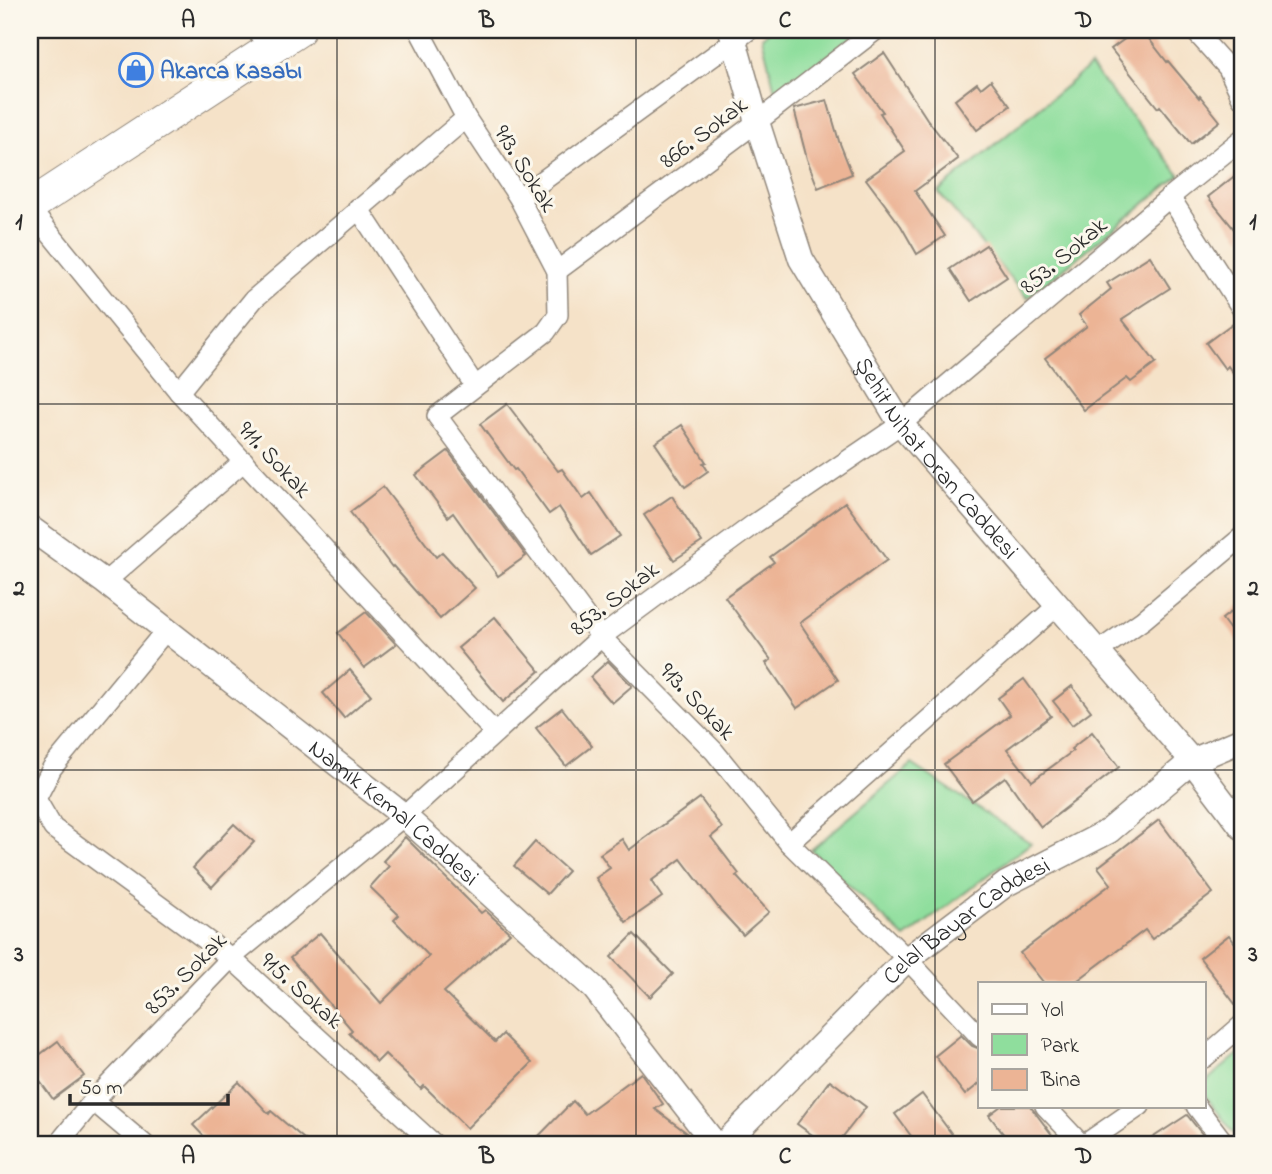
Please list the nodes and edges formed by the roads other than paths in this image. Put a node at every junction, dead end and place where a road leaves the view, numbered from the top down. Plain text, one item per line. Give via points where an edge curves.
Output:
1 (299, 30) edge
2 (419, 30) edge
3 (877, 30) edge
4 (1194, 30) edge
5 (738, 34) edge
6 (262, 39) edge
7 (1242, 98) edge
8 (466, 118) junction
9 (757, 122) junction
10 (1242, 139) edge
11 (1170, 197) junction
12 (519, 198) junction
13 (30, 207) edge
14 (358, 208) junction
15 (557, 271) junction
16 (1242, 309) edge
17 (475, 386) junction
18 (179, 392) junction
19 (901, 424) junction
20 (244, 461) junction
21 (30, 528) edge
22 (1242, 537) edge
23 (105, 582) junction
24 (1057, 606) junction
25 (166, 630) junction
26 (601, 637) junction
27 (1097, 652) junction
28 (495, 733) junction
29 (1242, 740) edge
30 (1192, 761) junction
31 (404, 816) junction
32 (1242, 827) edge
33 (789, 843) junction
34 (231, 958) junction
35 (906, 959) junction
36 (1242, 1025) edge
37 (978, 1035) edge
38 (1206, 1056) edge
39 (93, 1101) junction
40 (1047, 1108) edge
41 (1137, 1108) edge
42 (1198, 1108) edge
43 (58, 1144) edge
44 (144, 1144) edge
45 (434, 1144) edge
46 (715, 1144) edge
47 (724, 1144) edge
48 (1083, 1144) edge
49 (1225, 1144) edge

1 - 6 main road
2 - 8 street, 913. Sokak
3 - 9 street, 866. Sokak
4 - 7 street via 1228,68
5 - 9 street, Şehit Nihat Oran Caddesi
5 - 12 street
6 - 13 main road
8 - 12 street, 913. Sokak
8 - 14 street
9 - 15 street, 866. Sokak
9 - 19 street, Şehit Nihat Oran Caddesi via 801,259
10 - 11 street, 853. Sokak
11 - 16 street
11 - 19 street, 853. Sokak
12 - 15 street, 913. Sokak
13 - 18 street, 911. Sokak
14 - 17 street
14 - 18 street via 254,299
15 - 17 street, 913. Sokak via 558,315 546,332
17 - 26 street, 913. Sokak via 437,416
18 - 20 street, 911. Sokak
19 - 24 street, Şehit Nihat Oran Caddesi
19 - 26 street, 853. Sokak via 754,524
20 - 23 street
20 - 28 street, 911. Sokak
21 - 23 street, Namık Kemal Caddesi
22 - 27 street via 1143,620
23 - 25 street, Namık Kemal Caddesi
24 - 27 street, Şehit Nihat Oran Caddesi
24 - 33 street
25 - 31 street, Namık Kemal Caddesi
25 - 34 street, 915. Sokak via 52,768 37,799 53,828
26 - 28 street, 853. Sokak
26 - 33 street, 913. Sokak via 714,751
27 - 30 street, Şehit Nihat Oran Caddesi
28 - 31 street, 853. Sokak
29 - 30 street, Celal Bayar Caddesi
30 - 32 street, Şehit Nihat Oran Caddesi
30 - 35 street, Celal Bayar Caddesi via 1109,831 1006,884
31 - 34 street, 853. Sokak
31 - 46 street, Namık Kemal Caddesi via 594,988
33 - 35 street, 913. Sokak
34 - 39 street, 853. Sokak
34 - 45 street, 915. Sokak
35 - 37 street, 913. Sokak
35 - 47 street, Celal Bayar Caddesi
36 - 38 street
39 - 43 street, 853. Sokak
39 - 44 street
40 - 48 street
41 - 48 street
42 - 49 street

